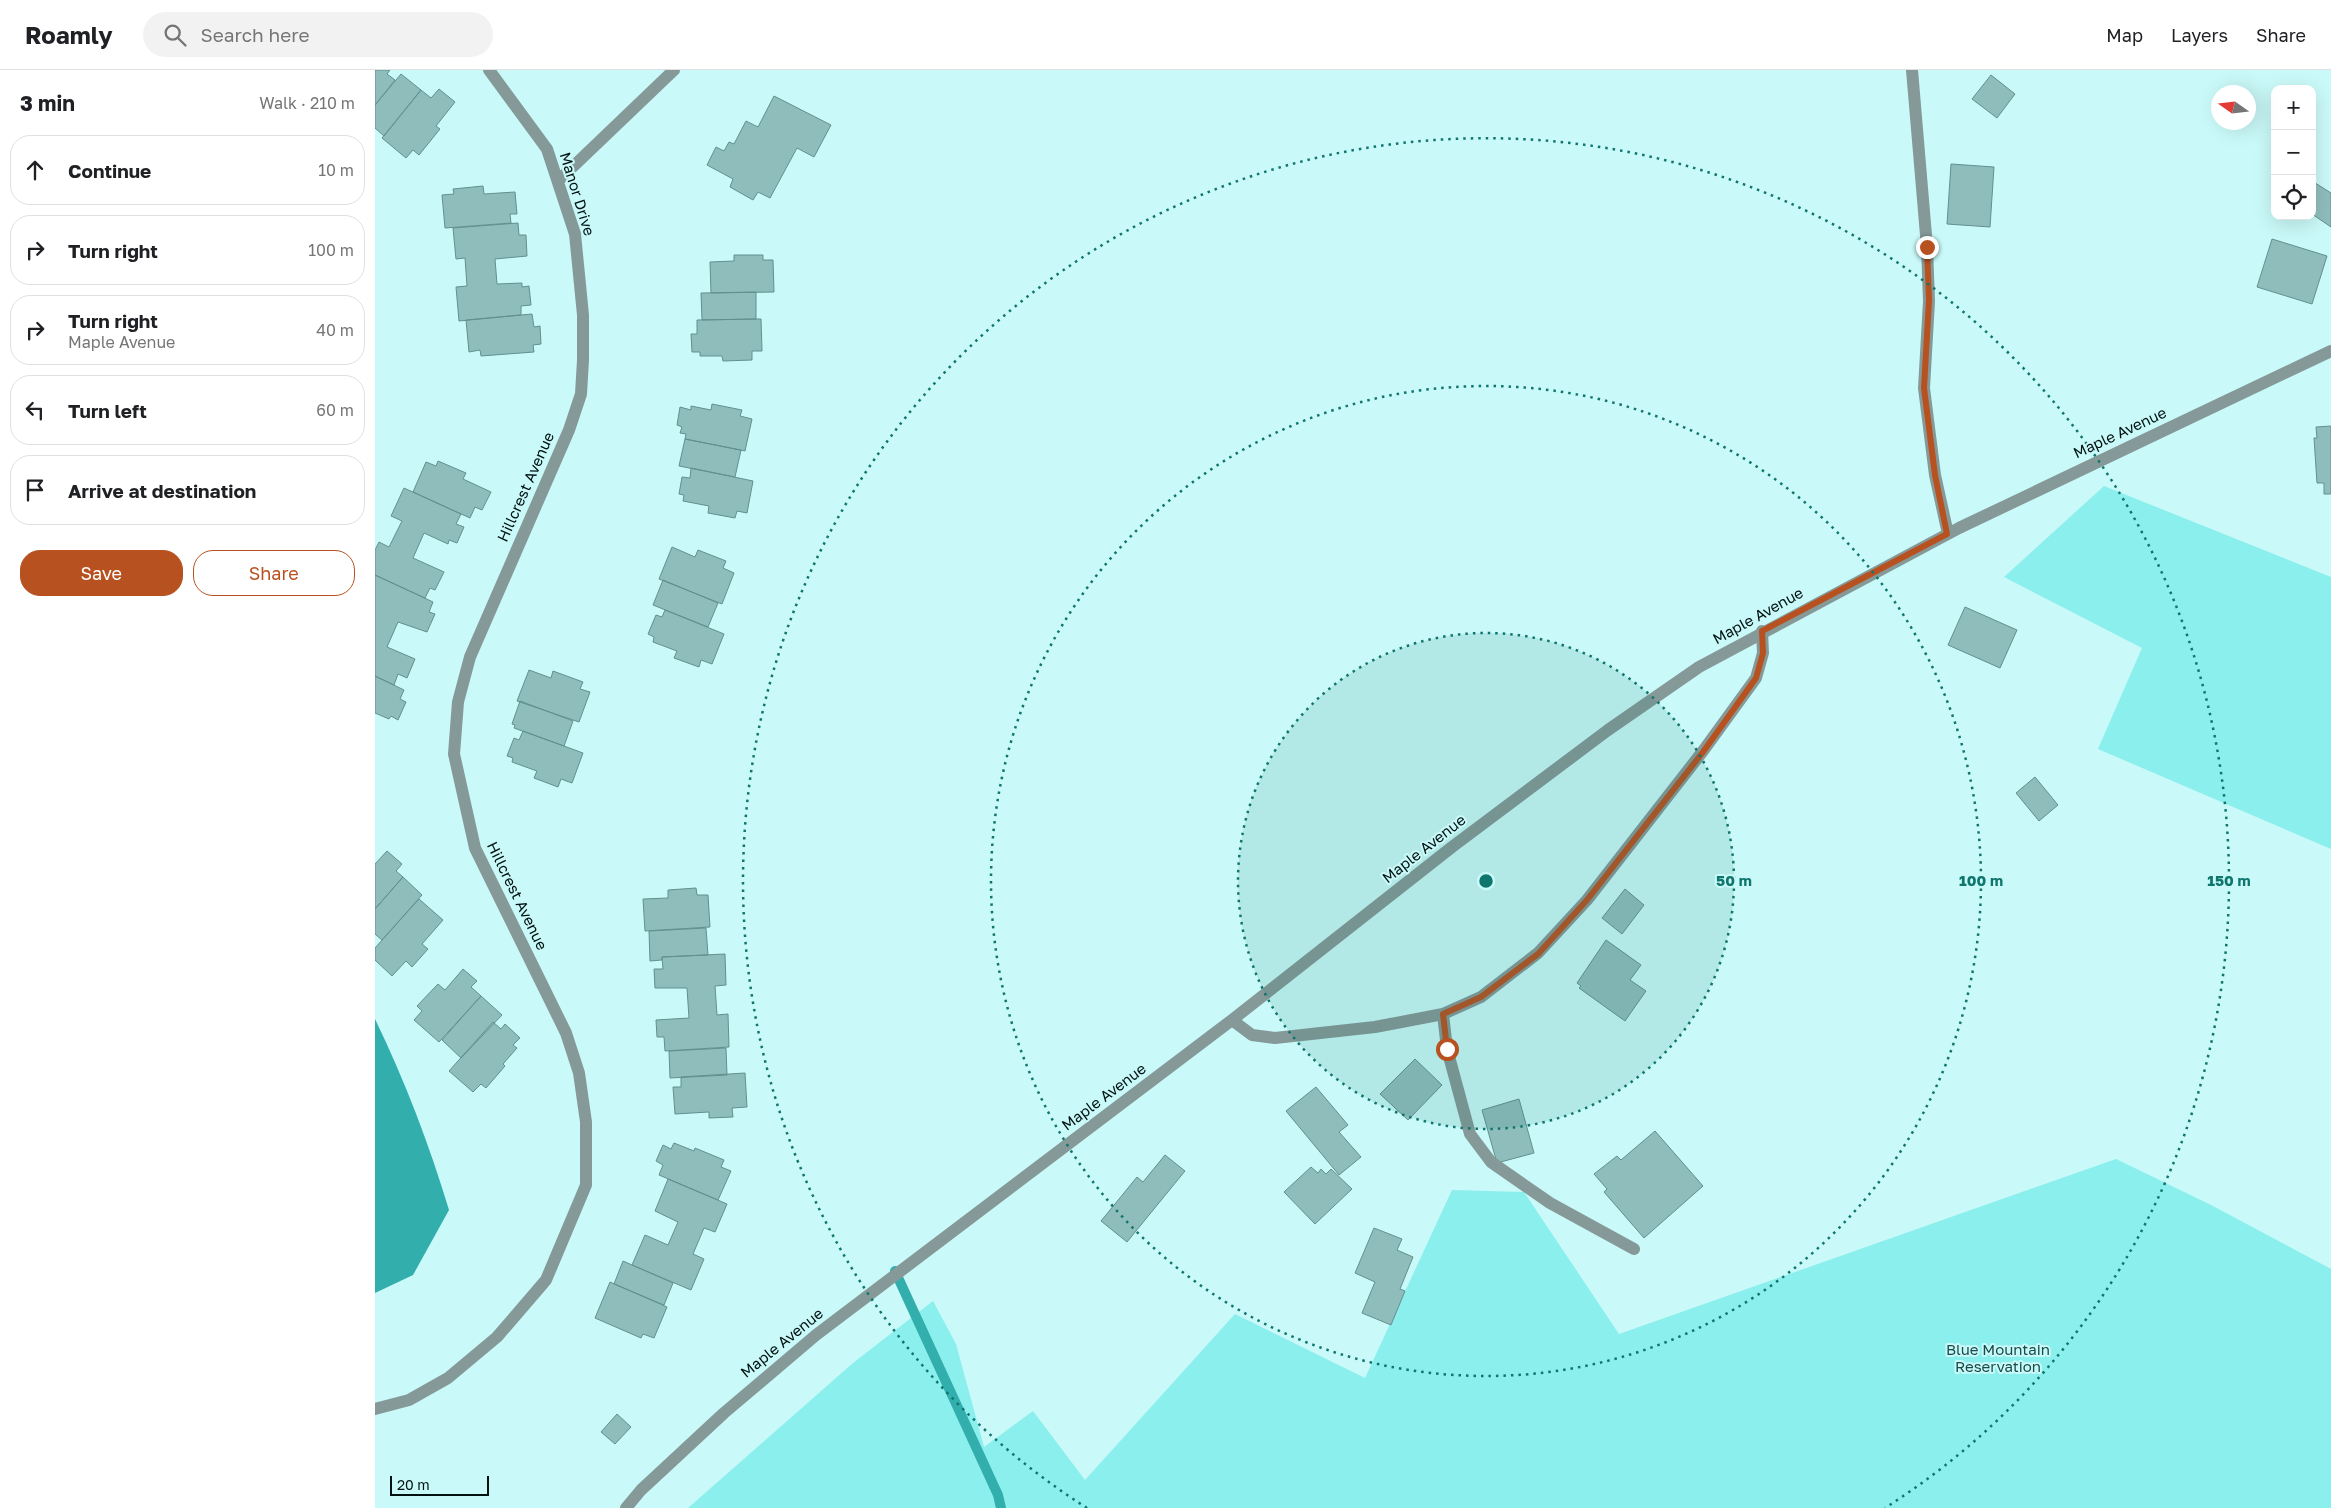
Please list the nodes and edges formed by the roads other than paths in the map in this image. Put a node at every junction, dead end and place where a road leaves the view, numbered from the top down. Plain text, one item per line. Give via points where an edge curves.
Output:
1 (489, 70) edge
2 (674, 70) edge
3 (1912, 70) edge
4 (559, 180) junction
5 (581, 285) joint
6 (2331, 351) edge
7 (1947, 534) junction
8 (1762, 631) junction
9 (1443, 1014) junction
10 (1232, 1020) junction
11 (1634, 1249) dead end
12 (375, 1409) edge
13 (626, 1508) edge

1 - 4 street, Manor Drive via 547,149
2 - 4 street
3 - 7 street via 1929,300 1924,388 1935,475
4 - 5 street, Manor Drive via 575,234
5 - 12 street, Hillcrest Avenue via 581,394 569,430 469,658 459,702 454,754 475,848 566,1033 579,1073 586,1122 586,1185 546,1280 497,1337 448,1378 409,1400
6 - 7 street, Maple Avenue
7 - 8 street, Maple Avenue
8 - 9 street via 1763,653 1756,678 1703,752 1587,900 1538,954 1481,997
8 - 10 street, Maple Avenue via 1699,667 1608,730 1452,847
9 - 10 street via 1375,1027 1275,1038 1252,1035
9 - 11 street via 1447,1049 1470,1134 1491,1162 1550,1203
10 - 13 street, Maple Avenue via 816,1336 724,1412

